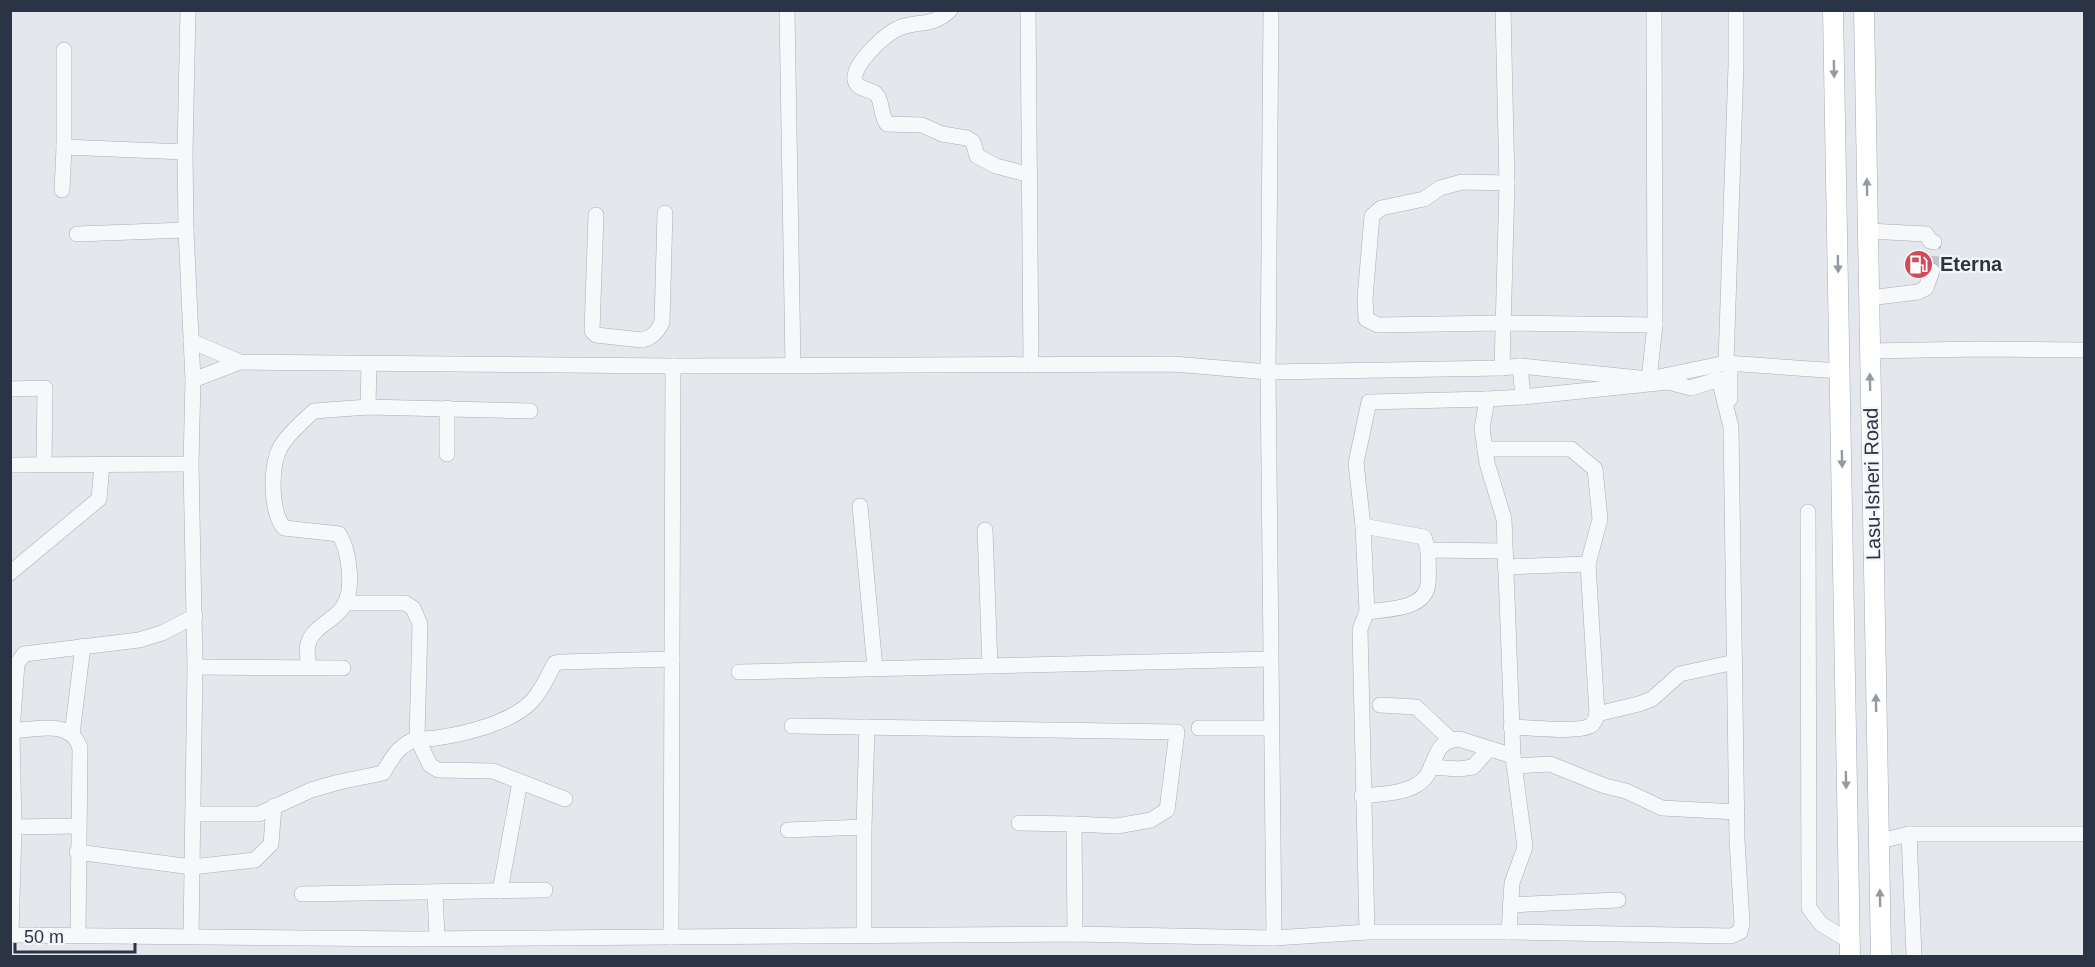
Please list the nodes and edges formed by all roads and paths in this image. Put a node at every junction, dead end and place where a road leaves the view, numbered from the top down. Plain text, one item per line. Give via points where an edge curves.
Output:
1 (188, 10) edge
2 (787, 10) edge
3 (950, 10) edge
4 (1028, 10) edge
5 (1271, 10) edge
6 (1503, 10) edge
7 (1654, 10) edge
8 (1736, 10) edge
9 (1833, 10) edge
10 (1864, 10) edge
11 (64, 50) dead end
12 (64, 147) junction
13 (185, 152) junction
14 (1030, 175) junction
15 (1507, 183) junction
16 (62, 189) dead end
17 (665, 213) dead end
18 (596, 215) dead end
19 (186, 230) junction
20 (1868, 231) junction
21 (77, 234) dead end
22 (1934, 242) dead end
23 (1932, 271) tunnel mouth
24 (1869, 298) junction
25 (1502, 323) junction
26 (1655, 325) junction
27 (642, 340) junction
28 (192, 341) junction
29 (2085, 350) edge
30 (1870, 351) junction
31 (240, 362) junction
32 (1726, 363) junction
33 (369, 364) junction
34 (1030, 364) junction
35 (793, 365) junction
36 (641, 366) junction
37 (673, 366) junction
38 (1520, 366) junction
39 (1502, 368) junction
40 (1840, 371) junction
41 (1268, 372) junction
42 (1649, 379) junction
43 (193, 380) junction
44 (10, 388) edge
45 (1523, 397) junction
46 (1486, 399) junction
47 (368, 407) junction
48 (447, 408) junction
49 (530, 411) dead end
50 (1730, 424) junction
51 (1485, 449) junction
52 (447, 454) dead end
53 (44, 464) junction
54 (102, 464) junction
55 (191, 464) junction
56 (10, 465) edge
57 (860, 506) dead end
58 (1808, 512) dead end
59 (1363, 526) junction
60 (986, 530) dead end
61 (1428, 550) junction
62 (1505, 551) junction
63 (1588, 564) junction
64 (1505, 567) junction
65 (10, 573) edge
66 (345, 603) junction
67 (1367, 612) junction
68 (195, 616) junction
69 (83, 646) junction
70 (672, 659) junction
71 (1270, 659) junction
72 (1735, 662) junction
73 (990, 666) junction
74 (195, 667) junction
75 (309, 668) junction
76 (343, 668) dead end
77 (875, 668) junction
78 (739, 672) dead end
79 (1380, 705) dead end
80 (1597, 714) junction
81 (792, 726) dead end
82 (867, 727) junction
83 (1511, 727) junction
84 (1199, 728) dead end
85 (1272, 728) junction
86 (11, 731) edge
87 (72, 734) junction
88 (417, 738) junction
89 (1451, 740) junction
90 (1490, 749) junction
91 (1513, 761) junction
92 (1431, 767) junction
93 (520, 782) junction
94 (1362, 796) junction
95 (565, 799) dead end
96 (274, 806) junction
97 (1737, 812) junction
98 (193, 814) junction
99 (1019, 823) dead end
100 (1074, 824) junction
101 (77, 826) junction
102 (14, 827) junction
103 (864, 827) junction
104 (788, 830) dead end
105 (1909, 834) junction
106 (2085, 834) edge
107 (1880, 841) junction
108 (77, 852) junction
109 (192, 867) junction
110 (545, 890) dead end
111 (500, 891) junction
112 (435, 892) junction
113 (302, 894) dead end
114 (1618, 900) dead end
115 (1510, 905) junction
116 (1367, 932) junction
117 (1509, 932) junction
118 (11, 934) edge
119 (1075, 934) junction
120 (78, 935) junction
121 (191, 936) junction
122 (864, 936) junction
123 (671, 937) junction
124 (437, 938) junction
125 (1274, 938) junction
126 (1850, 949) edge
127 (1881, 957) edge
128 (1914, 957) edge

1 - 13 street
2 - 35 street
3 - 14 street via 933,22 894,31 860,63 854,76 856,82 876,94 887,124 922,125 942,134 967,138 973,142 977,156 985,161
4 - 14 street
5 - 41 street
6 - 15 street
7 - 26 street
8 - 32 street
9 -> 40 main road, Lasu-Isheri Road
20 -> 10 main road, Lasu-Isheri Road
11 - 12 street
12 - 13 street
12 - 16 street
13 - 19 street
14 - 34 street
15 - 25 street
15 - 25 street via 1462,182 1440,188 1424,199 1381,208 1372,216 1365,298 1366,319 1377,325
17 - 27 street via 662,322 650,339
18 - 27 street via 592,331 596,335
19 - 21 street
19 - 28 street
20 - 22 street via 1926,234
20 - 24 main road, Lasu-Isheri Road
23 - 24 street via 1926,288 1918,292
24 - 30 main road, Lasu-Isheri Road
25 - 26 street
25 - 39 street
26 - 42 street
27 - 36 street
28 - 31 street
28 - 43 street
29 - 30 street
107 -> 30 main road, Lasu-Isheri Road
31 - 33 street
31 - 43 street
32 - 40 street
32 - 42 street
32 - 50 street via 1730,369
33 - 36 street
33 - 47 street
34 - 35 street
34 - 41 street via 1173,363
35 - 37 street
36 - 37 street
37 - 70 street
38 - 39 street
38 - 42 street
38 - 45 street
39 - 41 street
40 -> 126 main road, Lasu-Isheri Road
41 - 71 street
43 - 55 street
44 - 53 street via 45,388
45 - 46 street
45 - 50 street via 1668,382 1691,388 1719,379
46 - 51 street via 1482,429
46 - 59 street via 1369,402 1356,463
47 - 48 street
47 - 66 street via 314,411 282,445 272,490 277,520 284,528 339,534 349,567
48 - 49 street
48 - 52 street
50 - 72 street
51 - 62 street via 1504,519
51 - 63 street via 1571,449 1594,469 1600,519
53 - 54 street
53 - 56 street
54 - 55 street
54 - 65 street via 99,499
55 - 68 street
57 - 77 street
58 - 126 street via 1809,908
59 - 61 street via 1424,537
59 - 67 street
60 - 73 street
61 - 62 street
61 - 67 street via 1425,595 1414,604
62 - 64 street
63 - 64 street
63 - 80 street
64 - 83 street
66 - 75 street via 308,642
66 - 88 street via 405,603 413,608 420,624
67 - 94 street via 1360,629
68 - 69 street via 139,640
68 - 74 street
69 - 86 street via 24,654 17,664
69 - 87 street
70 - 88 street via 555,663 530,703 510,717 435,739
70 - 123 street
71 - 73 street
71 - 85 street
72 - 80 street via 1680,674 1652,699
72 - 97 street
73 - 77 street
74 - 75 street
74 - 98 street
75 - 76 street
77 - 78 street
79 - 89 street via 1416,707
80 - 83 street via 1593,725 1586,728
81 - 82 street
82 - 100 street via 1178,732 1167,810 1151,820 1117,825
82 - 103 street
83 - 91 street
84 - 85 street
85 - 125 street
86 - 87 street via 55,728
86 - 102 street
87 - 101 street via 80,748
88 - 93 street via 430,765 438,770 493,771
88 - 96 street via 402,747 383,773 311,790
89 - 90 street
89 - 92 street via 1438,750
90 - 91 street
90 - 92 street via 1473,767
91 - 97 street via 1550,764 1662,808
91 - 115 street via 1525,847 1512,883
92 - 94 street via 1427,777 1416,786
93 - 95 street
93 - 111 street
94 - 116 street
96 - 98 street via 259,814
96 - 109 street via 271,844 255,860
97 - 117 street via 1740,932 1731,936
98 - 109 street
99 - 100 street
100 - 119 street
101 - 102 street
101 - 108 street
102 - 118 street
103 - 104 street
103 - 122 street
105 - 106 street
105 - 107 street
105 - 128 street
127 -> 107 main road, Lasu-Isheri Road
108 - 109 street
108 - 120 street
109 - 121 street
110 - 111 street
111 - 112 street
112 - 113 street
112 - 124 street
114 - 115 street
115 - 117 street
116 - 117 street
116 - 125 street
118 - 120 street
119 - 122 street
119 - 125 street
120 - 121 street
121 - 124 street
122 - 123 street
123 - 124 street

